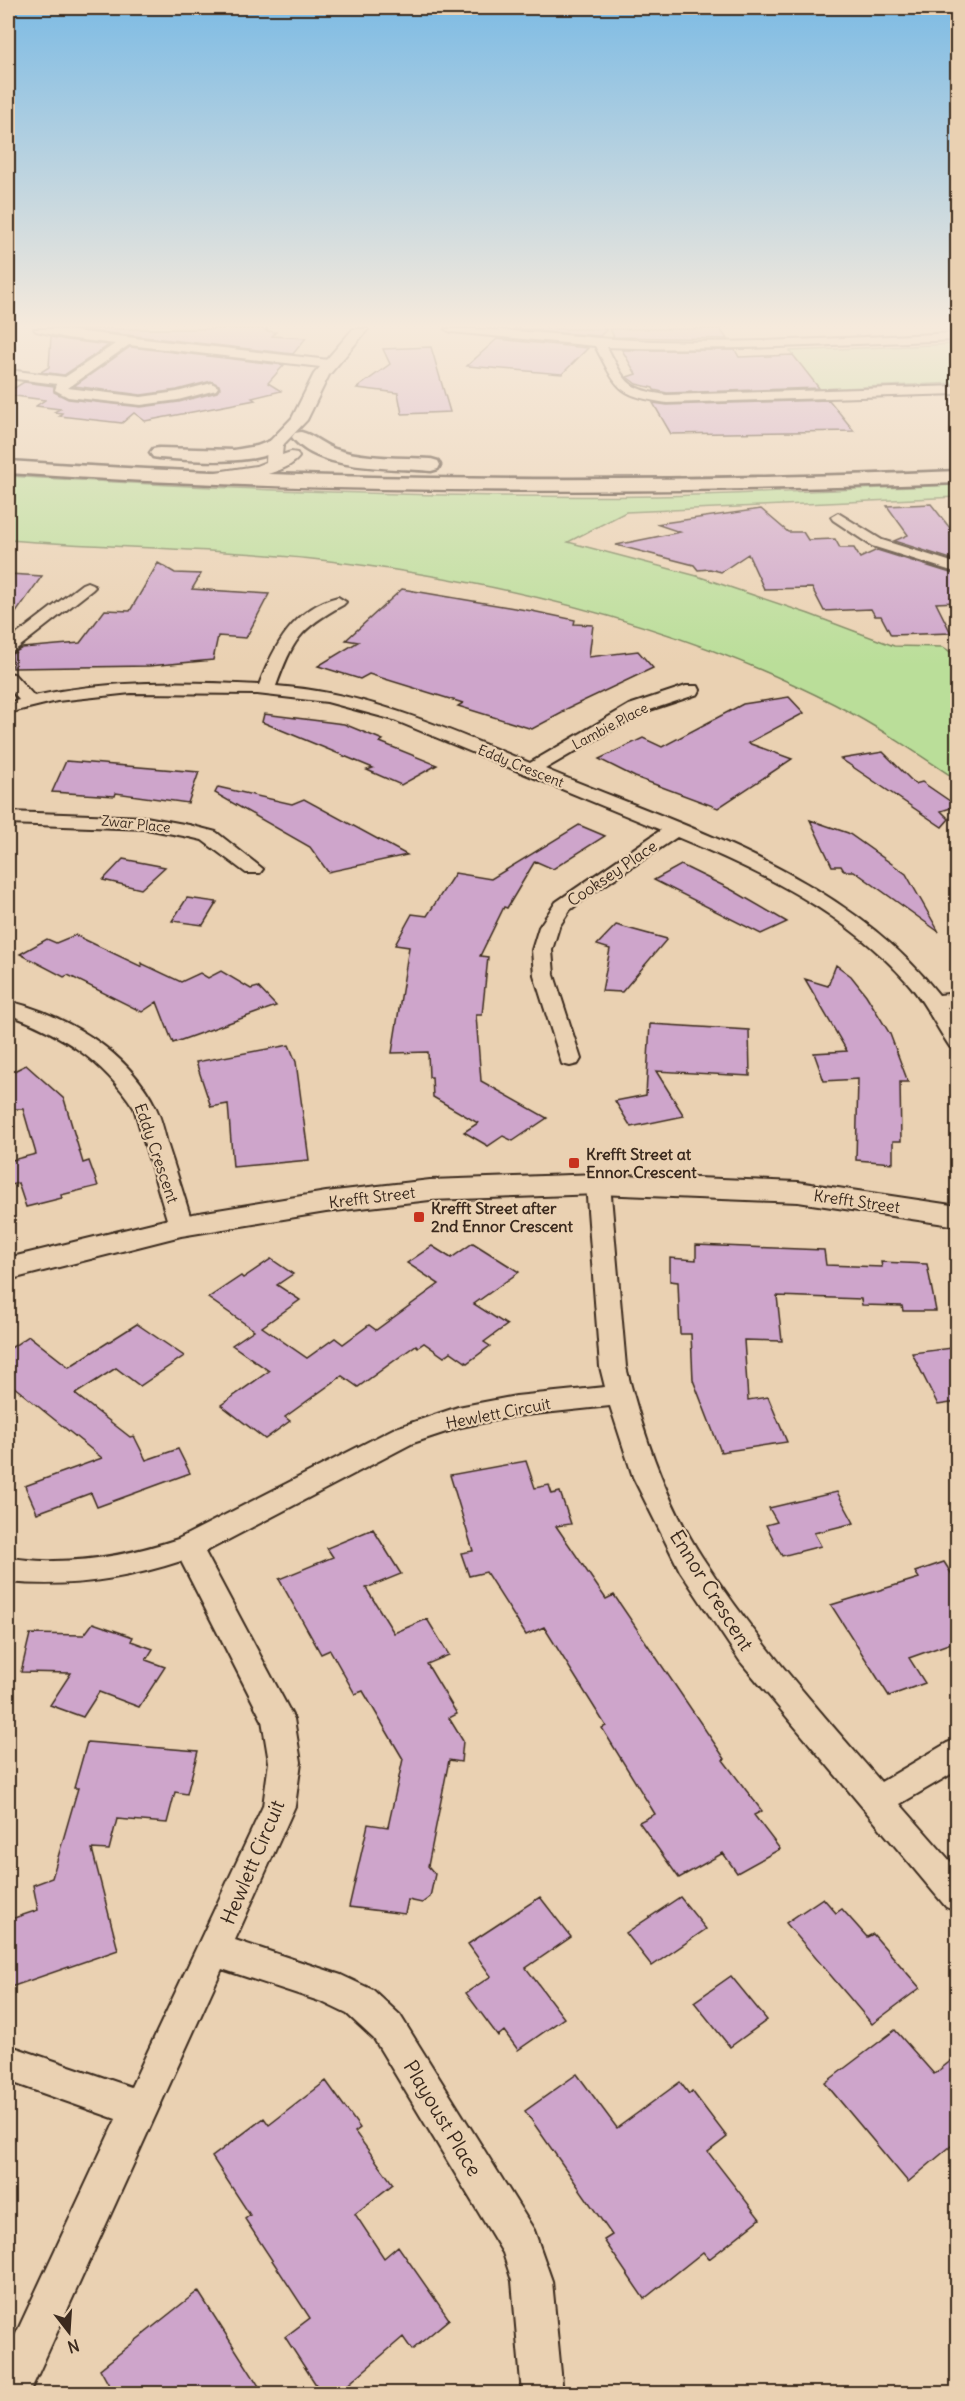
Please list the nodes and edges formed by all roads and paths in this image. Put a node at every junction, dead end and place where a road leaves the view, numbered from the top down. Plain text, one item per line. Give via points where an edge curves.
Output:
1 (280, 441) edge
2 (296, 441) edge
3 (308, 441) edge
4 (275, 444) junction
5 (8, 451) edge
6 (138, 453) dead end
7 (79, 460) junction
8 (957, 460) edge
9 (275, 465) junction
10 (8, 467) edge
11 (460, 468) junction
12 (957, 477) edge
13 (210, 478) junction
14 (358, 483) junction
15 (838, 517) dead end
16 (957, 569) edge
17 (87, 587) dead end
18 (338, 602) dead end
19 (8, 648) edge
20 (8, 678) edge
21 (266, 689) junction
22 (692, 690) dead end
23 (29, 701) junction
24 (8, 708) edge
25 (531, 770) junction
26 (8, 818) edge
27 (676, 830) junction
28 (253, 869) dead end
29 (957, 999) edge
30 (934, 1002) junction
31 (8, 1007) edge
32 (957, 1042) edge
33 (570, 1059) dead end
34 (598, 1185) junction
35 (957, 1216) edge
36 (181, 1226) junction
37 (8, 1269) edge
38 (620, 1395) junction
39 (188, 1547) junction
40 (8, 1570) edge
41 (957, 1753) edge
42 (877, 1801) junction
43 (957, 1896) edge
44 (214, 1950) junction
45 (8, 2063) edge
46 (140, 2109) junction
47 (8, 2388) edge
48 (543, 2394) edge

1 - 4 street
2 - 9 street via 291,457
3 - 11 main road via 311,447 342,457
4 - 6 main road via 237,454
4 - 9 street
5 - 7 main road
7 - 9 main road
7 - 10 main road via 53,470
7 - 13 main road
8 - 11 main road via 782,467
9 - 11 main road
9 - 13 street
9 - 14 street via 289,473
12 - 14 main road via 782,484
13 - 14 main road
15 - 16 street via 878,543
17 - 19 street
18 - 21 street via 310,616 287,637
20 - 23 street
21 - 23 street, Eddy Crescent via 113,688
21 - 25 street, Eddy Crescent via 306,692 364,704
22 - 25 street, Lambie Place via 635,709
23 - 24 street, Eddy Crescent
25 - 27 street, Eddy Crescent
26 - 28 street, Zwar Place via 146,823 189,831 209,837
27 - 30 street, Eddy Crescent via 749,860 819,898 882,946
27 - 33 street, Cooksey Place via 563,906 549,927 542,950 544,975
29 - 30 street
30 - 32 street, Eddy Crescent
31 - 36 street, Eddy Crescent via 80,1038 111,1062 135,1091 144,1108
34 - 35 street, Krefft Street via 798,1192
34 - 36 street, Krefft Street via 430,1190 326,1202
34 - 38 street, Ennor Crescent via 614,1367
36 - 37 street, Krefft Street
38 - 39 street, Hewlett Circuit via 516,1406 470,1415 403,1436
38 - 42 street, Ennor Crescent via 647,1477 690,1563 751,1652
39 - 40 street, Hewlett Circuit via 157,1558 92,1571
39 - 44 street, Hewlett Circuit via 278,1719 285,1762 279,1806
41 - 42 street
42 - 43 street, Ennor Crescent
44 - 46 street, Hewlett Circuit
44 - 48 street, Playoust Place via 329,1988 360,2002 387,2027 520,2244 532,2281
45 - 46 street
46 - 47 street, Hewlett Circuit

